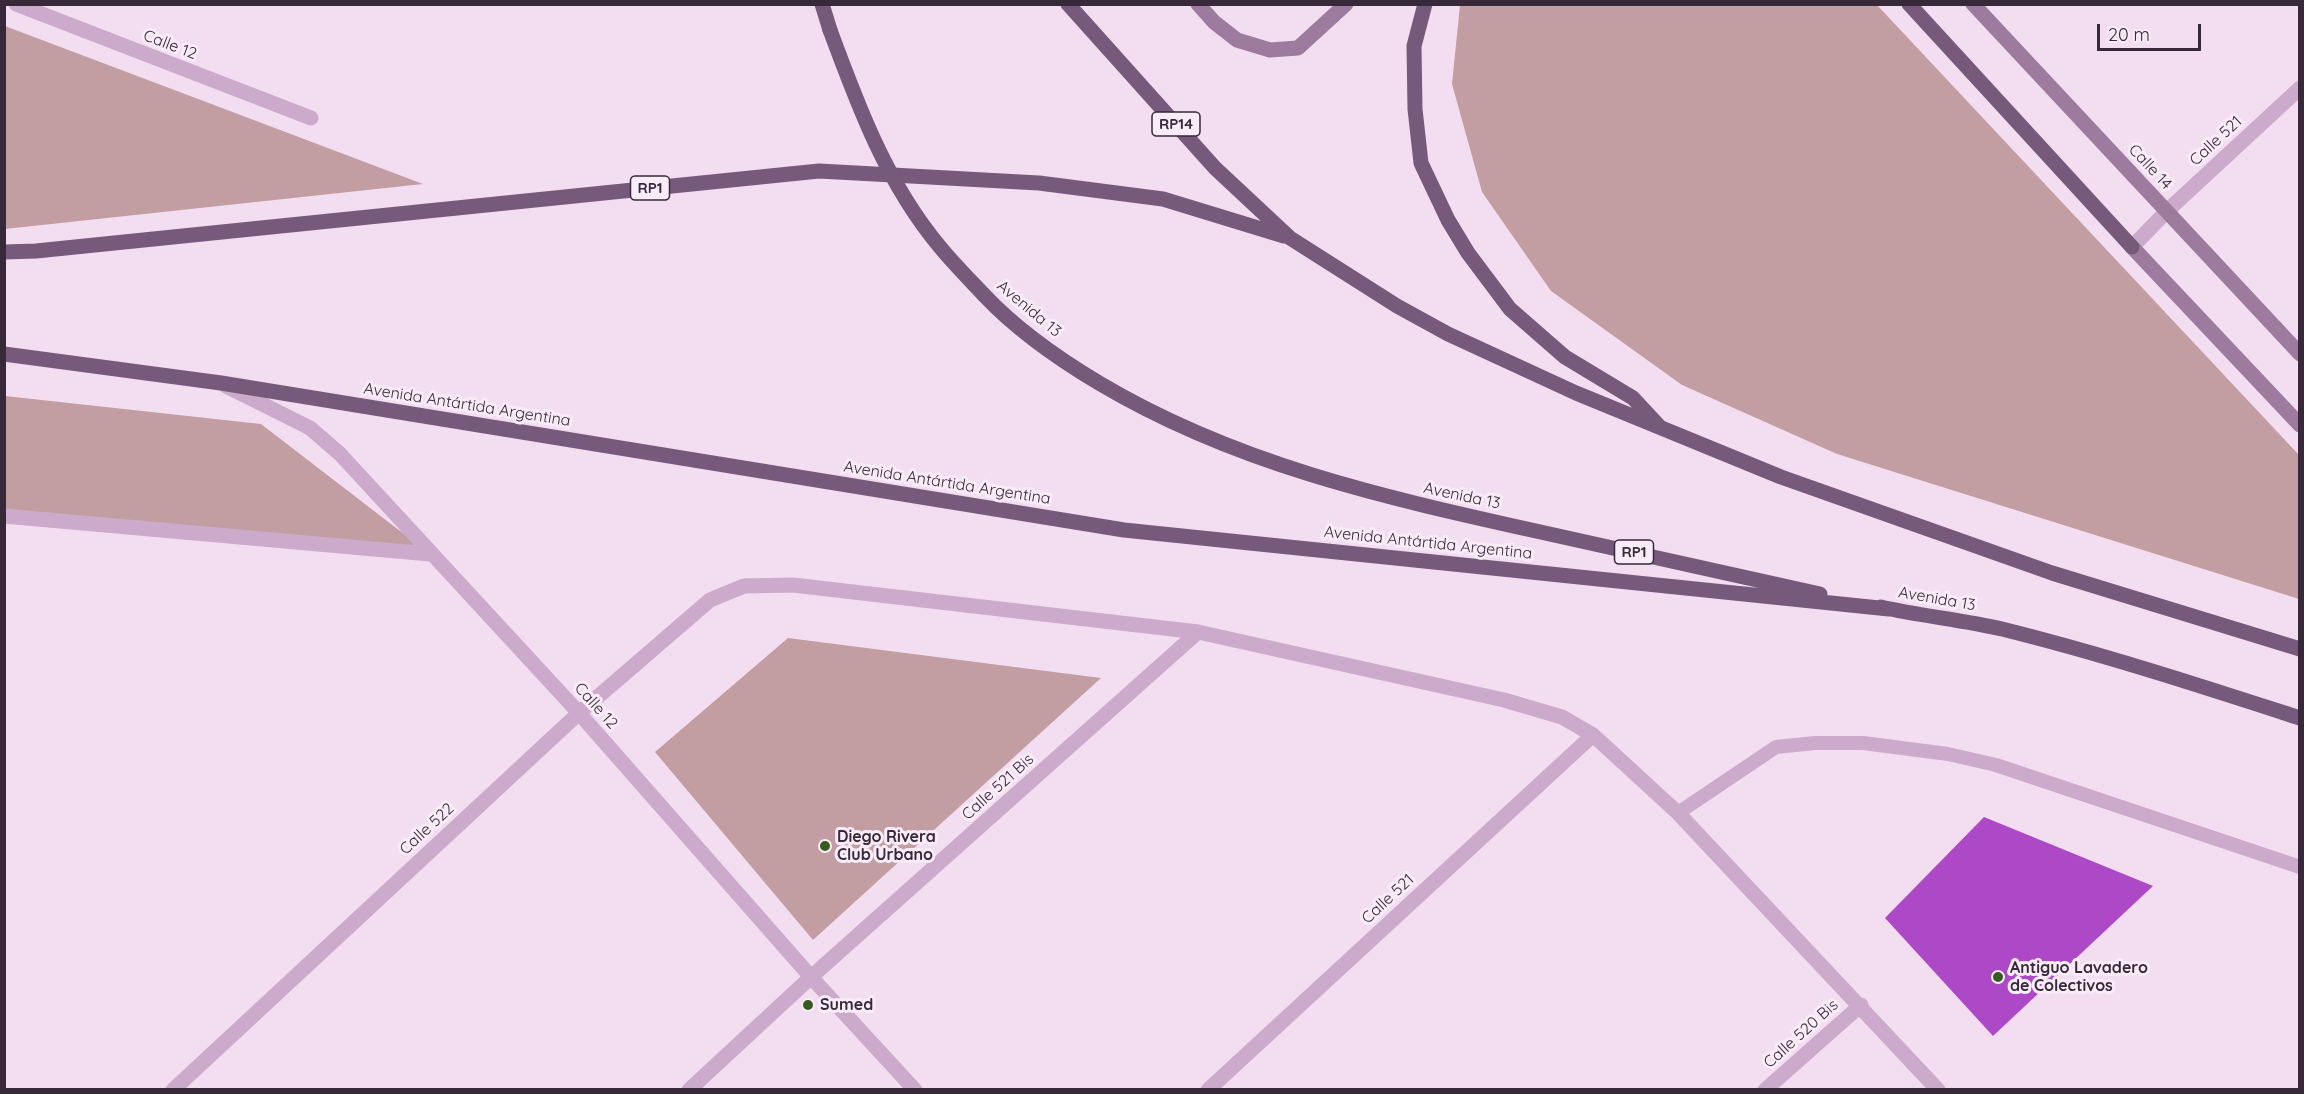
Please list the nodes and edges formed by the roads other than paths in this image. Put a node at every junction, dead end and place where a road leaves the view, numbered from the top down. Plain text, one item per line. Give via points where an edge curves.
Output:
1 (16, 4) edge
2 (822, 4) edge
3 (1068, 4) edge
4 (1198, 4) edge
5 (1346, 4) edge
6 (1425, 4) edge
7 (1909, 4) edge
8 (1973, 4) edge
9 (2300, 88) edge
10 (311, 118) dead end
11 (2167, 211) junction
12 (1290, 238) junction
13 (2132, 248) junction
14 (4, 252) edge
15 (4, 354) edge
16 (2300, 354) edge
17 (221, 383) junction
18 (2300, 425) edge
19 (1664, 430) junction
20 (4, 516) edge
21 (430, 554) junction
22 (1889, 609) junction
23 (1198, 632) junction
24 (2300, 649) edge
25 (579, 713) junction
26 (2300, 718) edge
27 (1593, 735) junction
28 (1678, 813) junction
29 (2300, 867) edge
30 (812, 977) junction
31 (1861, 1005) junction
32 (173, 1089) edge
33 (689, 1089) edge
34 (915, 1089) edge
35 (1208, 1089) edge
36 (1766, 1089) edge
37 (1938, 1089) edge

1 - 10 street, Calle 12
2 - 22 main road, Avenida 13 / RP1, bridge via 855,100 888,168 939,246 1003,315 1064,362 1131,402 1249,455 1390,498
3 - 12 main road, RP14 via 1215,168
4 - 5 street via 1237,40 1270,50 1298,48
6 - 19 main road via 1414,46 1421,163 1449,220 1510,309 1565,357 1634,398
7 - 13 main road
8 - 11 street, Calle 14
9 - 11 street, Calle 521
11 - 13 street, Calle 521
11 - 16 street, Calle 14
12 - 14 main road, RP1 via 1163,199 1039,183 819,171
12 - 19 main road, RP1 via 1448,334
13 - 18 street
15 - 17 main road, Avenida Antártida Argentina
17 - 21 street, Calle 12 via 310,428 340,454
17 - 22 main road, Avenida Antártida Argentina via 1124,530
19 - 24 main road, RP1 via 1781,477 2052,573
20 - 21 street
21 - 25 street, Calle 12
22 - 26 main road, Avenida 13 / RP1 via 2001,629 2100,655
23 - 25 street, Calle 522 via 793,585 744,586 710,600
23 - 27 street via 1504,700 1562,717
23 - 30 street, Calle 521 Bis
25 - 30 street, Calle 12
25 - 32 street, Calle 522
27 - 28 street
27 - 35 street, Calle 521
28 - 29 lane via 1776,747 1863,743 1948,754 1996,765
28 - 31 street
30 - 33 street, Calle 521 Bis
30 - 34 street, Calle 12
31 - 36 street, Calle 520 Bis
31 - 37 street

